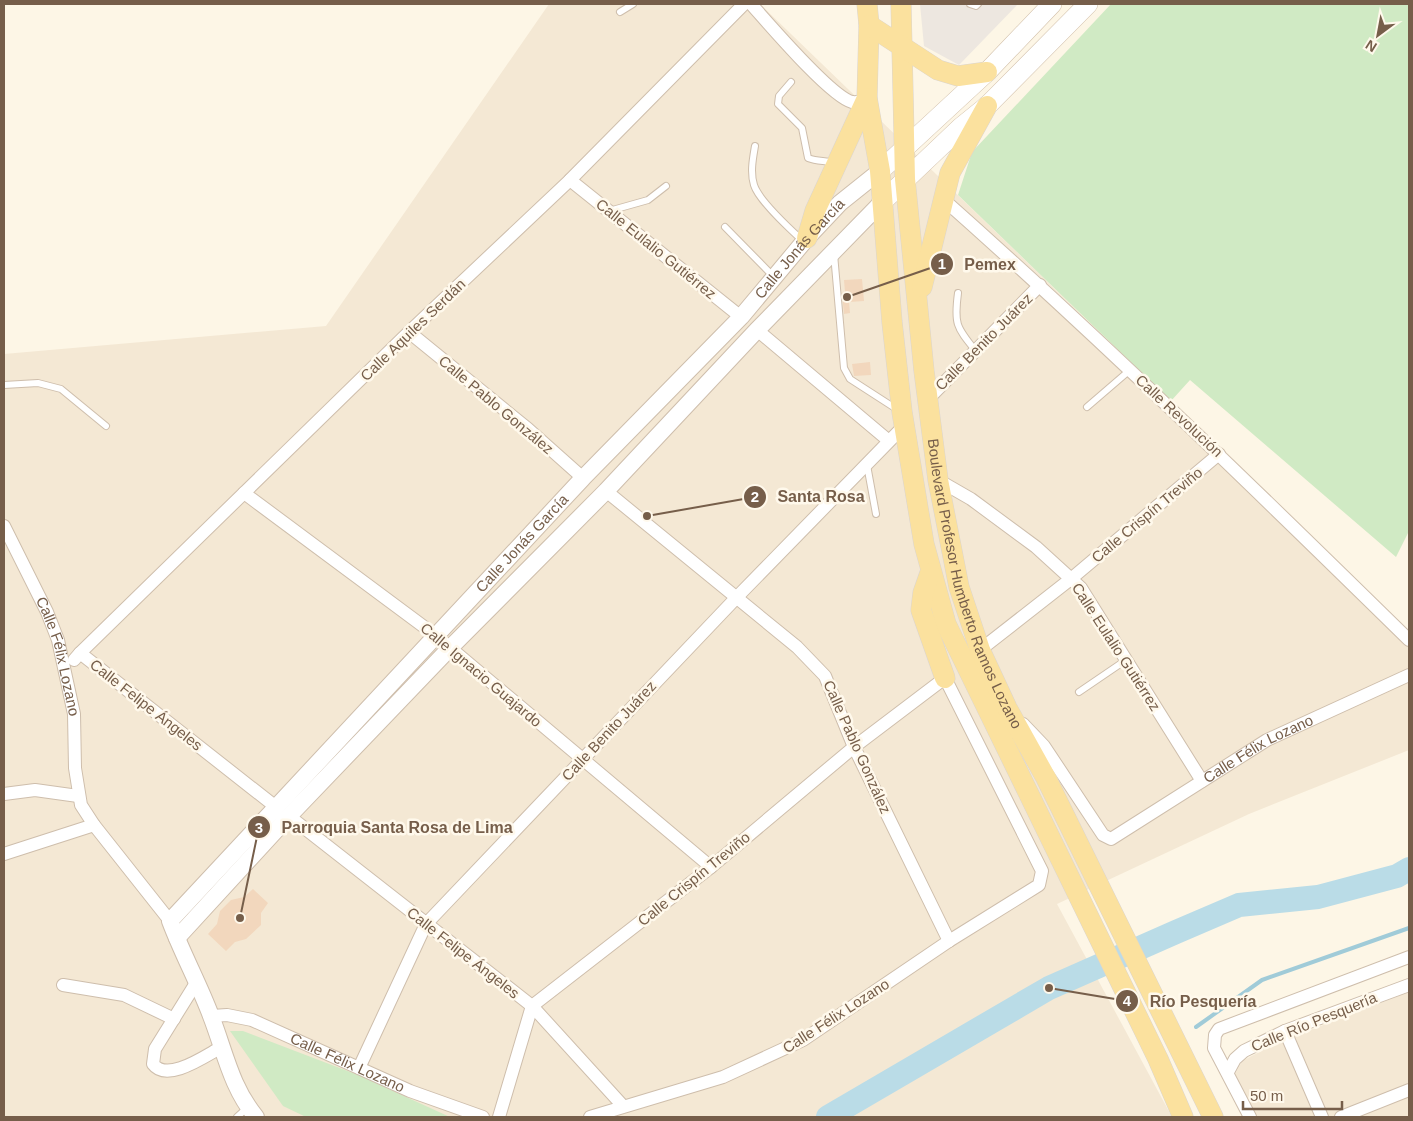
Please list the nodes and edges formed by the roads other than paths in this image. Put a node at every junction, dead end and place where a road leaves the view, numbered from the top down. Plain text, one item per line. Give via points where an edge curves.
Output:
1 (634, 4) edge
2 (744, 4) edge
3 (751, 4) edge
4 (867, 4) edge
5 (901, 4) edge
6 (970, 4) edge
7 (978, 4) edge
8 (1052, 4) edge
9 (1088, 4) edge
10 (620, 12) dead end
11 (869, 25) junction
12 (902, 45) junction
13 (987, 72) junction
14 (791, 82) dead end
15 (867, 98) junction
16 (987, 106) junction
17 (755, 146) dead end
18 (904, 150) junction
19 (836, 163) junction
20 (880, 172) junction
21 (905, 179) junction
22 (570, 180) junction
23 (666, 186) dead end
24 (943, 199) junction
25 (608, 211) junction
26 (883, 212) junction
27 (725, 227) dead end
28 (805, 240) junction
29 (834, 254) junction
30 (775, 278) junction
31 (1040, 285) junction
32 (958, 293) dead end
33 (918, 301) junction
34 (742, 317) junction
35 (757, 330) junction
36 (409, 332) junction
37 (975, 350) junction
38 (1130, 370) junction
39 (924, 371) junction
40 (4, 384) edge
41 (929, 398) junction
42 (1087, 407) dead end
43 (106, 426) dead end
44 (900, 428) junction
45 (1219, 454) junction
46 (867, 465) junction
47 (583, 478) junction
48 (938, 480) junction
49 (606, 491) junction
50 (244, 493) junction
51 (876, 514) dead end
52 (4, 526) edge
53 (930, 573) junction
54 (1072, 578) junction
55 (737, 597) junction
56 (435, 635) junction
57 (1409, 640) edge
58 (450, 648) junction
59 (980, 650) junction
60 (80, 654) junction
61 (1126, 660) junction
62 (66, 668) junction
63 (1409, 675) edge
64 (945, 678) junction
65 (1079, 692) dead end
66 (1007, 708) junction
67 (854, 747) junction
68 (582, 760) junction
69 (1202, 781) junction
70 (4, 794) edge
71 (78, 796) junction
72 (282, 811) junction
73 (94, 825) junction
74 (4, 854) edge
75 (711, 867) junction
76 (170, 921) junction
77 (426, 924) junction
78 (177, 938) junction
79 (949, 942) junction
80 (1409, 957) edge
81 (196, 983) junction
82 (1409, 984) edge
83 (63, 985) dead end
84 (532, 1006) junction
85 (212, 1016) junction
86 (174, 1020) junction
87 (1285, 1031) junction
88 (220, 1048) junction
89 (360, 1068) junction
90 (1228, 1072) junction
91 (1409, 1090) edge
92 (623, 1106) junction
93 (247, 1114) edge
94 (483, 1117) edge
95 (499, 1117) edge
96 (590, 1117) edge
97 (1184, 1117) edge
98 (1213, 1117) edge
99 (1250, 1117) edge
100 (1322, 1117) edge
101 (1341, 1117) edge

1 - 10 lane
2 - 22 street, Calle Aquiles Serdán
3 - 15 street via 797,55 841,96 852,102
4 - 11 main road, Boulevard Profesor Humberto Ramos Lozano
5 - 12 main road, Boulevard Profesor Humberto Ramos Lozano
6 - 7 lane
8 - 13 main road
9 - 16 main road
11 - 12 main road
11 - 15 main road, Boulevard Profesor Humberto Ramos Lozano
12 - 13 main road via 948,74 968,76
12 - 18 main road, Boulevard Profesor Humberto Ramos Lozano
13 - 18 main road
14 - 19 lane via 779,96 778,104 802,128 808,158
15 - 19 main road
15 - 20 main road, Boulevard Profesor Humberto Ramos Lozano
16 - 21 main road
16 - 24 main road via 950,173
17 - 28 lane via 752,165 754,186 779,219
18 - 20 main road
18 - 21 main road, Boulevard Profesor Humberto Ramos Lozano
19 - 28 main road
20 - 26 main road, Boulevard Profesor Humberto Ramos Lozano
20 - 28 street, Calle Jonás García via 840,203
21 - 26 main road
21 - 33 main road, Boulevard Profesor Humberto Ramos Lozano
22 - 25 street, Calle Eulalio Gutiérrez
22 - 36 street, Calle Aquiles Serdán
23 - 25 lane via 648,200
24 - 31 street, Calle Revolución
24 - 33 main road
25 - 34 street, Calle Eulalio Gutiérrez
26 - 29 street, Calle Jonás García
26 - 39 main road via 898,237 907,342
26 - 44 main road, Boulevard Profesor Humberto Ramos Lozano
27 - 30 lane
28 - 30 street, Calle Jonás García
29 - 35 street, Calle Jonás García
29 - 44 lane via 844,368 850,379
30 - 34 street, Calle Jonás García
31 - 37 street, Calle Benito Juárez
31 - 38 street, Calle Revolución
32 - 37 lane via 955,314 959,331
33 - 39 main road, Boulevard Profesor Humberto Ramos Lozano
34 - 47 street, Calle Jonás García
35 - 44 street
35 - 49 street, Calle Jonás García
36 - 47 street, Calle Pablo González
36 - 50 street, Calle Aquiles Serdán
37 - 41 street, Calle Benito Juárez
38 - 42 lane
38 - 45 street, Calle Revolución
39 - 41 main road, Boulevard Profesor Humberto Ramos Lozano
40 - 43 lane via 38,383 61,388
41 - 48 main road, Boulevard Profesor Humberto Ramos Lozano
44 - 46 street, Calle Benito Juárez
44 - 48 main road via 917,464
44 - 53 main road, Boulevard Profesor Humberto Ramos Lozano
45 - 54 street, Calle Crispín Treviño
45 - 57 street, Calle Revolución
46 - 51 lane
46 - 55 street, Calle Benito Juárez
47 - 56 street, Calle Jonás García
48 - 54 street, Calle Eulalio Gutiérrez via 998,518
48 - 59 main road, Boulevard Profesor Humberto Ramos Lozano via 959,587
49 - 55 street, Calle Pablo González
49 - 58 street, Calle Jonás García
50 - 56 street, Calle Ignacio Guajardo
50 - 60 street, Calle Aquiles Serdán
52 - 62 street, Calle Félix Lozano via 47,612
53 - 64 main road via 921,610
53 - 97 main road, Boulevard Profesor Humberto Ramos Lozano via 946,624
54 - 59 street, Calle Crispín Treviño
54 - 61 street, Calle Eulalio Gutiérrez
55 - 67 street, Calle Pablo González via 826,676
55 - 68 street, Calle Benito Juárez
56 - 58 street, Calle Ignacio Guajardo
56 - 72 street, Calle Jonás García
58 - 68 street, Calle Ignacio Guajardo
58 - 72 street, Calle Jonás García
59 - 66 main road, Boulevard Profesor Humberto Ramos Lozano
60 - 62 street, Calle Felipe Ángeles
60 - 72 street, Calle Felipe Ángeles
61 - 65 lane
61 - 69 street, Calle Eulalio Gutiérrez
62 - 71 street, Calle Félix Lozano via 74,714
63 - 69 street, Calle Félix Lozano via 1267,740
64 - 67 street, Calle Crispín Treviño
64 - 79 street, Calle Félix Lozano via 1042,871 1041,881 1035,887
66 - 69 street, Calle Félix Lozano via 1044,746 1103,835 1111,838
66 - 98 main road, Boulevard Profesor Humberto Ramos Lozano via 1046,778
67 - 75 street, Calle Crispín Treviño
67 - 79 street, Calle Pablo González
68 - 75 street, Calle Ignacio Guajardo
68 - 77 street, Calle Benito Juárez
70 - 71 street via 36,790
71 - 73 street, Calle Félix Lozano
72 - 76 street, Calle Jonás García
72 - 77 street, Calle Felipe Ángeles
72 - 78 street, Calle Jonás García
73 - 74 street
73 - 76 street, Calle Félix Lozano
75 - 84 street, Calle Crispín Treviño
76 - 78 street, Calle Félix Lozano
77 - 84 street, Calle Felipe Ángeles
77 - 89 street, Calle Benito Juárez
78 - 81 street, Calle Félix Lozano
79 - 92 street, Calle Félix Lozano via 780,1052 693,1088
80 - 90 street, Calle Río Pesquería via 1225,1026 1215,1034 1214,1048
81 - 85 street, Calle Félix Lozano
81 - 86 street
82 - 87 street, Calle Río Pesquería
83 - 86 street via 124,995
84 - 92 street, Calle Felipe Ángeles
84 - 95 street
85 - 88 street, Calle Félix Lozano
85 - 89 street, Calle Félix Lozano via 252,1020
86 - 88 street via 153,1057 153,1064 160,1071 171,1072
87 - 90 street, Calle Río Pesquería via 1244,1051
87 - 100 street
88 - 93 street, Calle Félix Lozano
89 - 94 street, Calle Félix Lozano
90 - 99 street
91 - 101 street
92 - 96 street, Calle Félix Lozano

